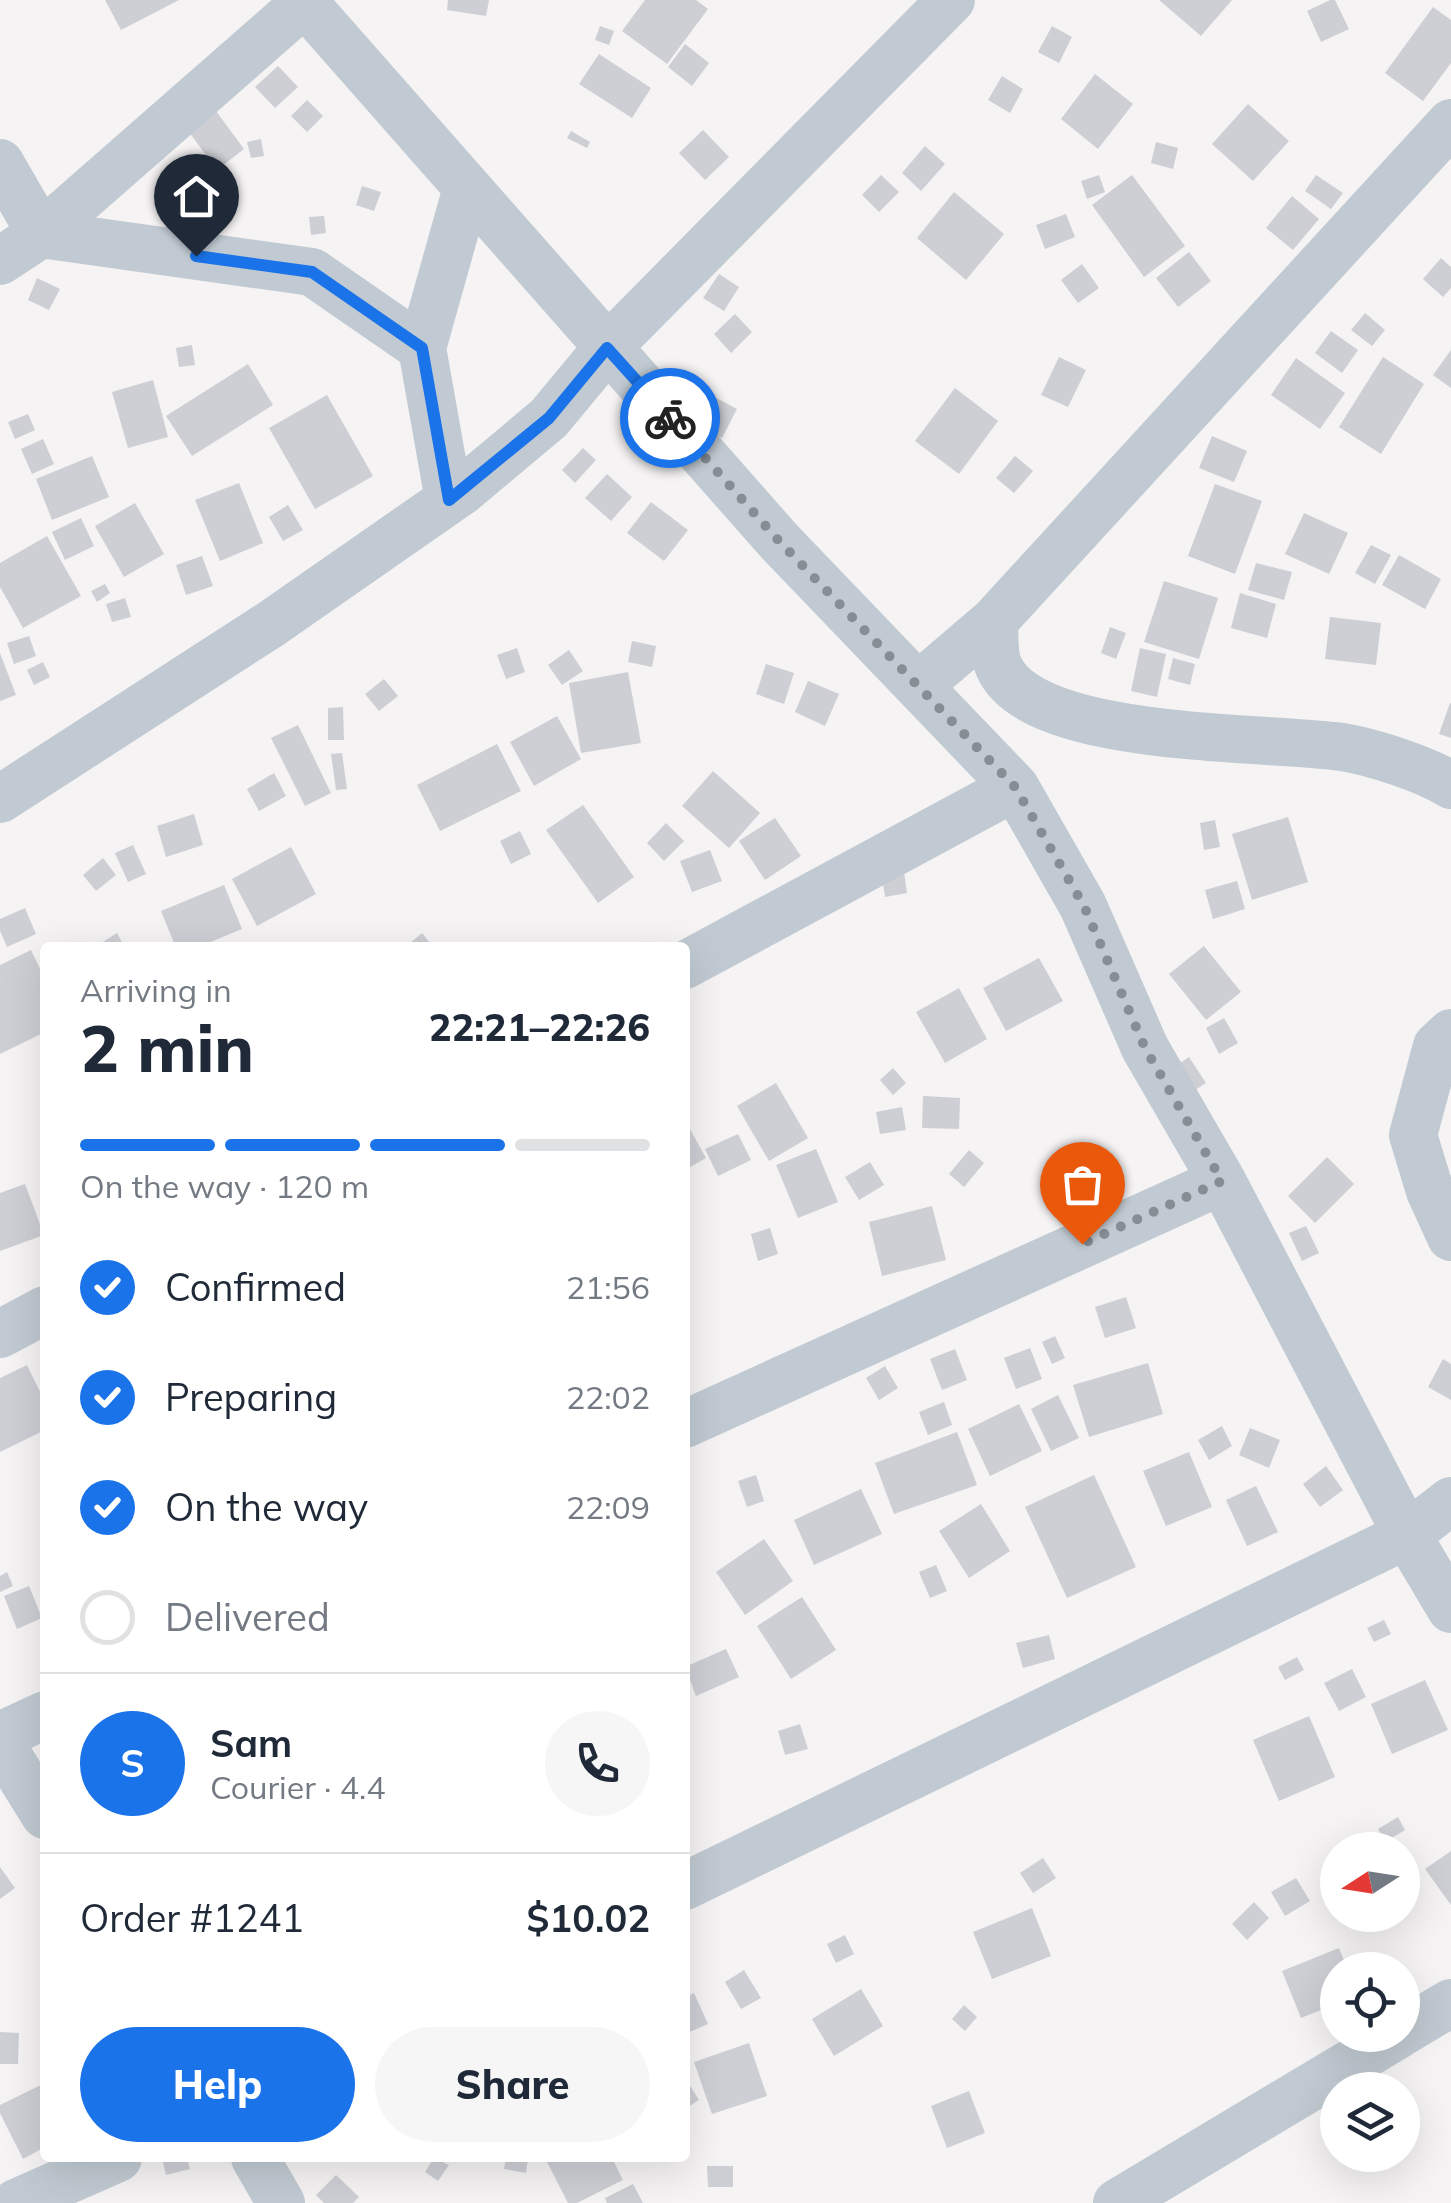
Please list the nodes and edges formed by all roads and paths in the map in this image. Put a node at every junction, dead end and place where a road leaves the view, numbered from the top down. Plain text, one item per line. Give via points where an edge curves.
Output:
1 (951, 0) edge
2 (304, 1) edge
3 (1451, 123) edge
4 (0, 163) edge
5 (467, 188) junction
6 (41, 234) junction
7 (0, 261) edge
8 (422, 348) junction
9 (607, 348) junction
10 (449, 500) junction
11 (994, 621) junction
12 (918, 686) junction
13 (1451, 785) edge
14 (1015, 787) junction
15 (0, 799) edge
16 (690, 962) edge
17 (1451, 1033) edge
18 (1222, 1181) junction
19 (1451, 1237) edge
20 (40, 1313) edge
21 (0, 1334) edge
22 (690, 1422) edge
23 (1451, 1501) edge
24 (1407, 1534) junction
25 (1451, 1609) edge
26 (40, 1718) edge
27 (0, 1739) edge
28 (40, 1807) edge
29 (690, 1884) edge
30 (1451, 2003) edge
31 (1420, 2022) edge
32 (1370, 2052) edge
33 (109, 2162) edge
34 (257, 2162) edge
35 (16, 2203) edge
36 (281, 2203) edge
37 (1117, 2203) edge

1 - 9 street
2 - 5 street
2 - 6 street
3 - 11 street
4 - 6 street
5 - 8 street
5 - 9 street
6 - 7 street
6 - 8 street via 312,272
8 - 10 street
9 - 10 street via 549,418
9 - 12 street
10 - 15 street
11 - 12 street
11 - 13 street via 998,666 1015,688 1056,712 1154,732 1345,748
12 - 14 street
14 - 16 street
14 - 18 street via 1084,906 1145,1048
17 - 19 street via 1437,1046 1413,1136
18 - 22 street
18 - 24 street
20 - 21 street
23 - 24 street
24 - 25 street
24 - 29 street
26 - 27 street
27 - 28 street
30 - 31 street
32 - 37 street
33 - 35 street
34 - 36 street

